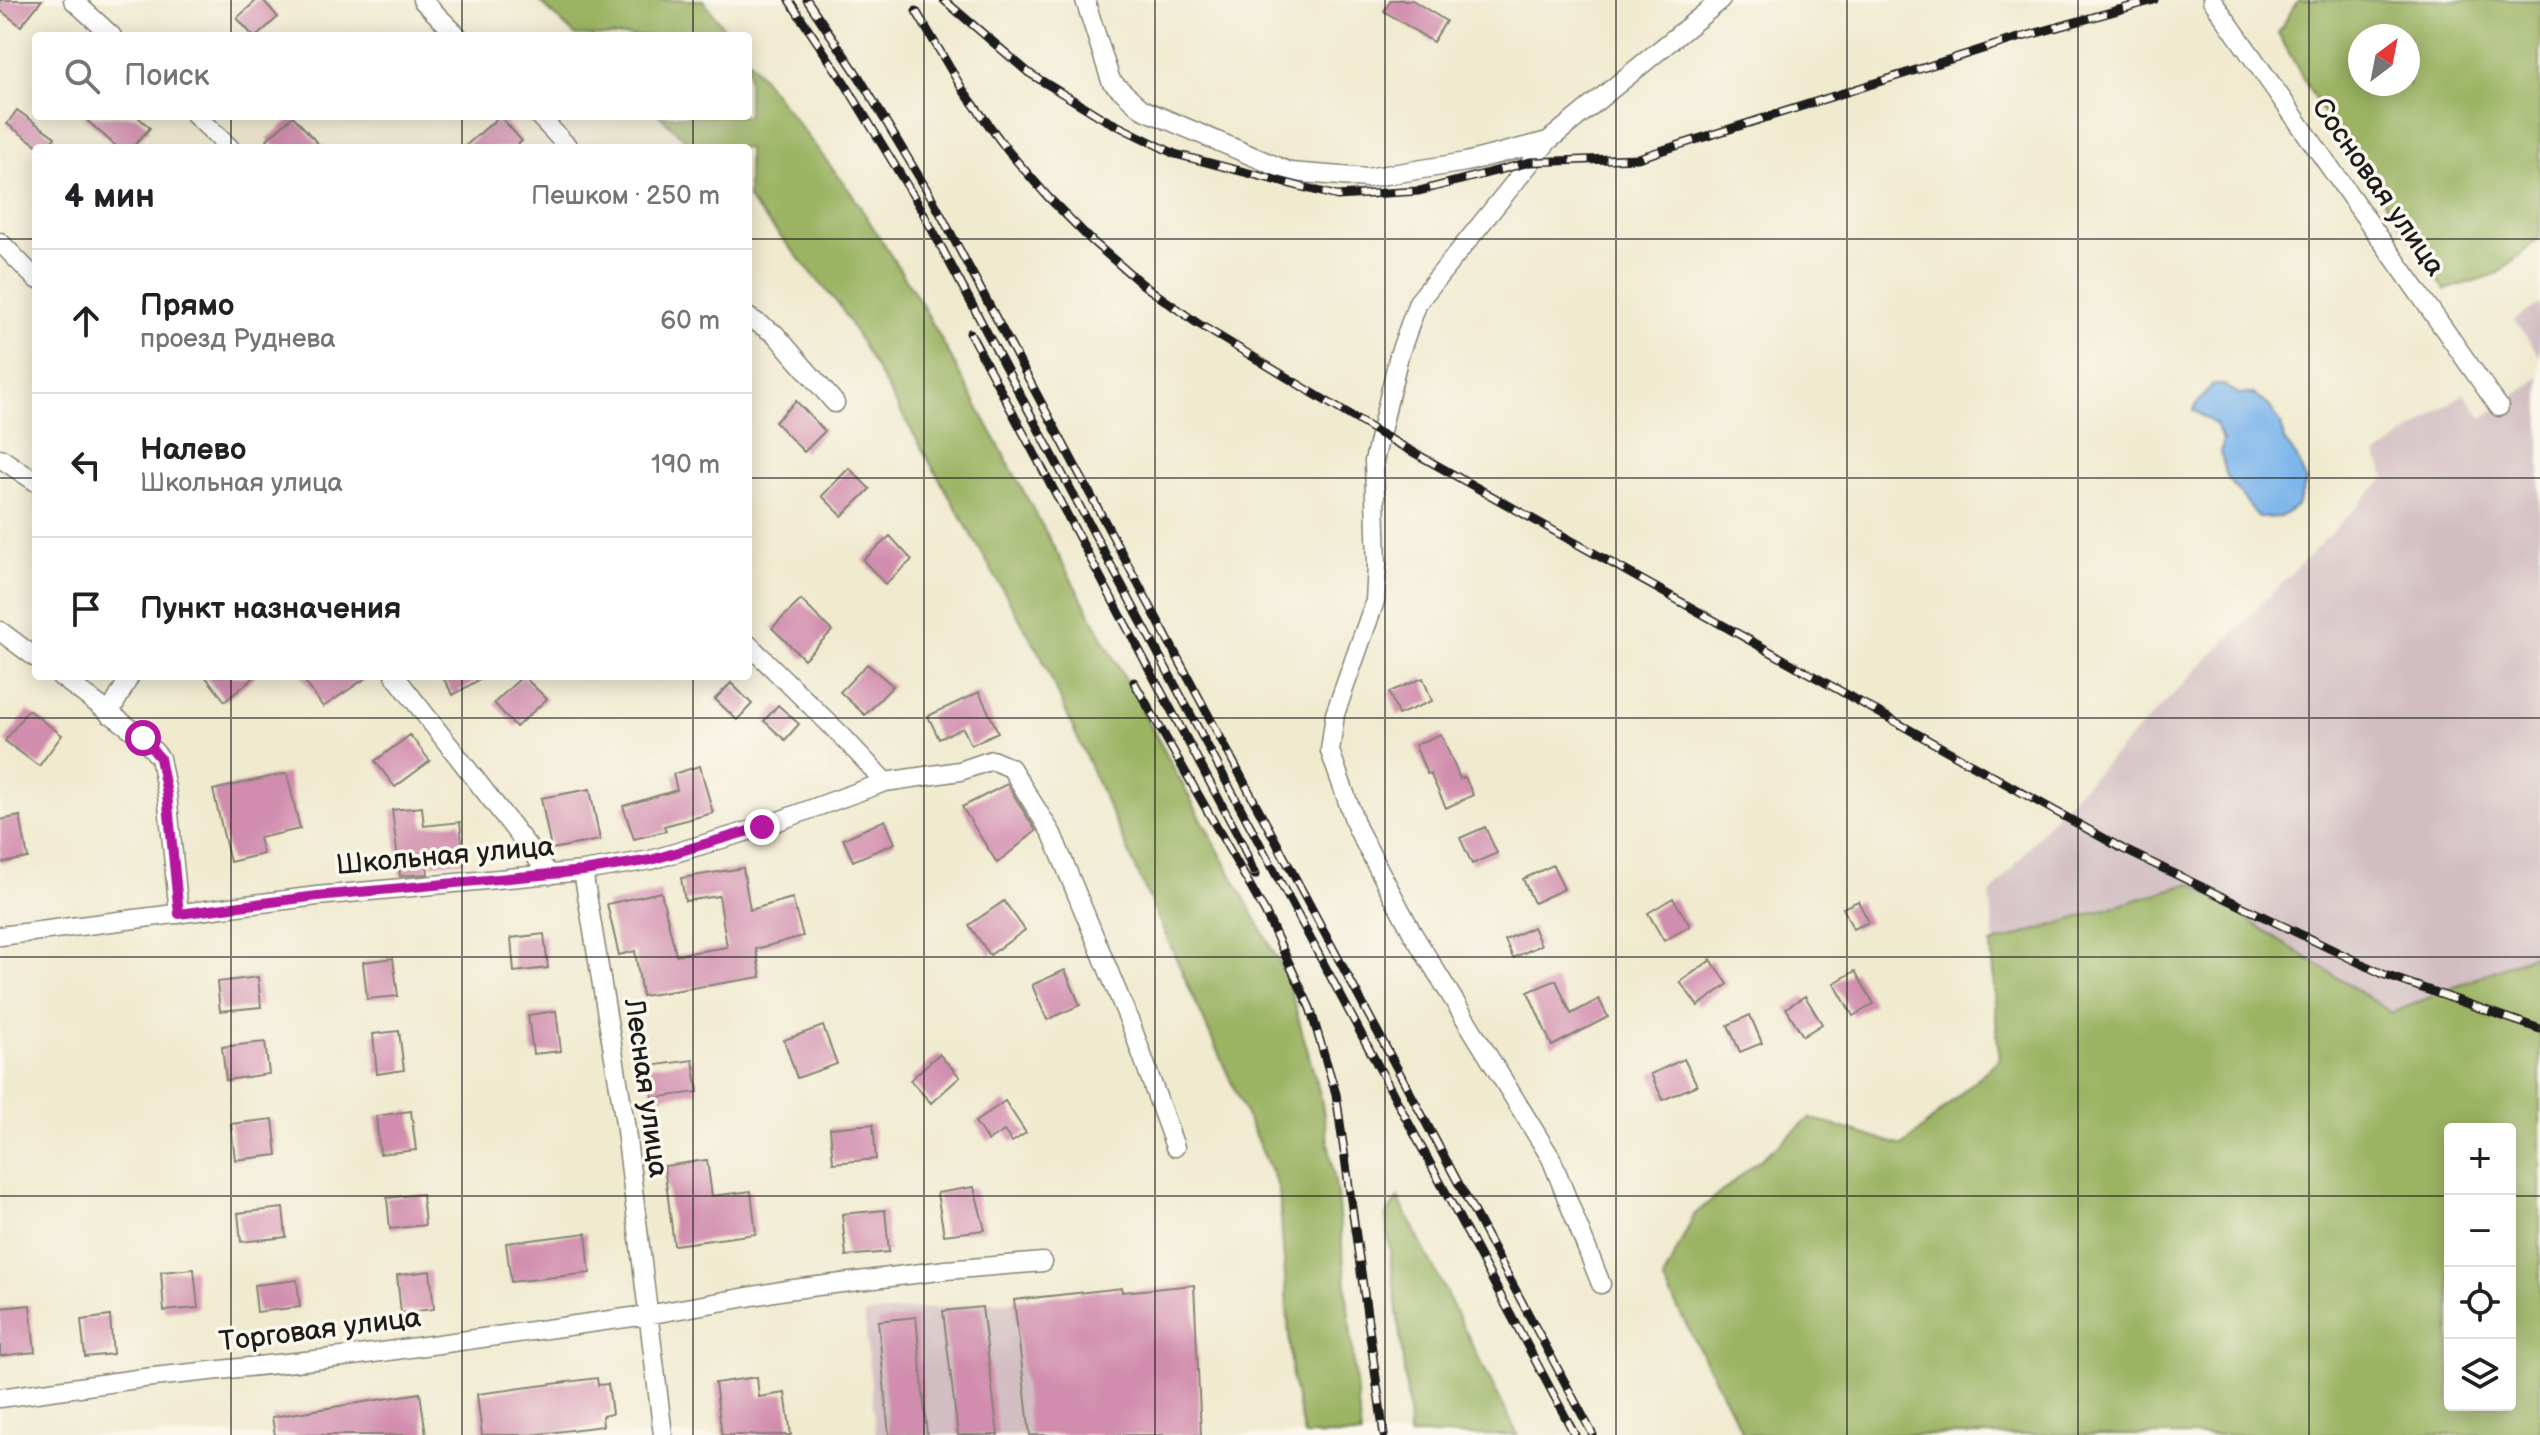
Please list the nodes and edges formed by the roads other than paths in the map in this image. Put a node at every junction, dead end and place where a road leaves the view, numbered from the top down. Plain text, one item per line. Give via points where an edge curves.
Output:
1 (73, 0) edge
2 (422, 0) edge
3 (1085, 0) edge
4 (1721, 0) edge
5 (2212, 0) edge
6 (108, 32) edge
7 (454, 32) edge
8 (200, 120) edge
9 (543, 120) edge
10 (1548, 141) junction
11 (226, 144) edge
12 (565, 144) edge
13 (0, 242) edge
14 (32, 275) edge
15 (752, 320) edge
16 (835, 403) dead end
17 (2499, 407) dead end
18 (0, 458) edge
19 (32, 479) edge
20 (0, 631) edge
21 (752, 648) edge
22 (32, 655) edge
23 (65, 680) edge
24 (128, 680) edge
25 (398, 680) edge
26 (109, 714) junction
27 (885, 782) junction
28 (583, 871) junction
29 (550, 875) junction
30 (179, 914) junction
31 (0, 936) edge
32 (1175, 1147) dead end
33 (1043, 1262) dead end
34 (1601, 1284) dead end
35 (647, 1315) junction
36 (0, 1398) edge
37 (663, 1435) edge

1 - 6 street
2 - 7 street
3 - 10 street via 1111,81 1142,109 1290,172 1367,178 1466,162
4 - 10 street
5 - 17 street, Сосновая улица
8 - 11 street
9 - 12 street
10 - 34 street via 1418,302 1413,315 1374,461 1375,601 1335,714 1330,751 1357,828 1413,934 1551,1158
13 - 14 street
15 - 16 street via 775,334
18 - 19 street
20 - 22 street
21 - 27 street
23 - 26 street
24 - 26 street
25 - 29 street
26 - 30 street via 143,738 160,758
27 - 28 street, Школьная улица via 651,860
27 - 32 street, Школьная улица via 960,771 992,760 1011,768 1052,834
28 - 29 street, Школьная улица
28 - 35 street, Лесная улица via 625,1123
29 - 30 street, Школьная улица
30 - 31 street, Школьная улица
33 - 35 street, Торговая улица via 786,1290
35 - 36 street, Торговая улица
35 - 37 street, Лесная улица

